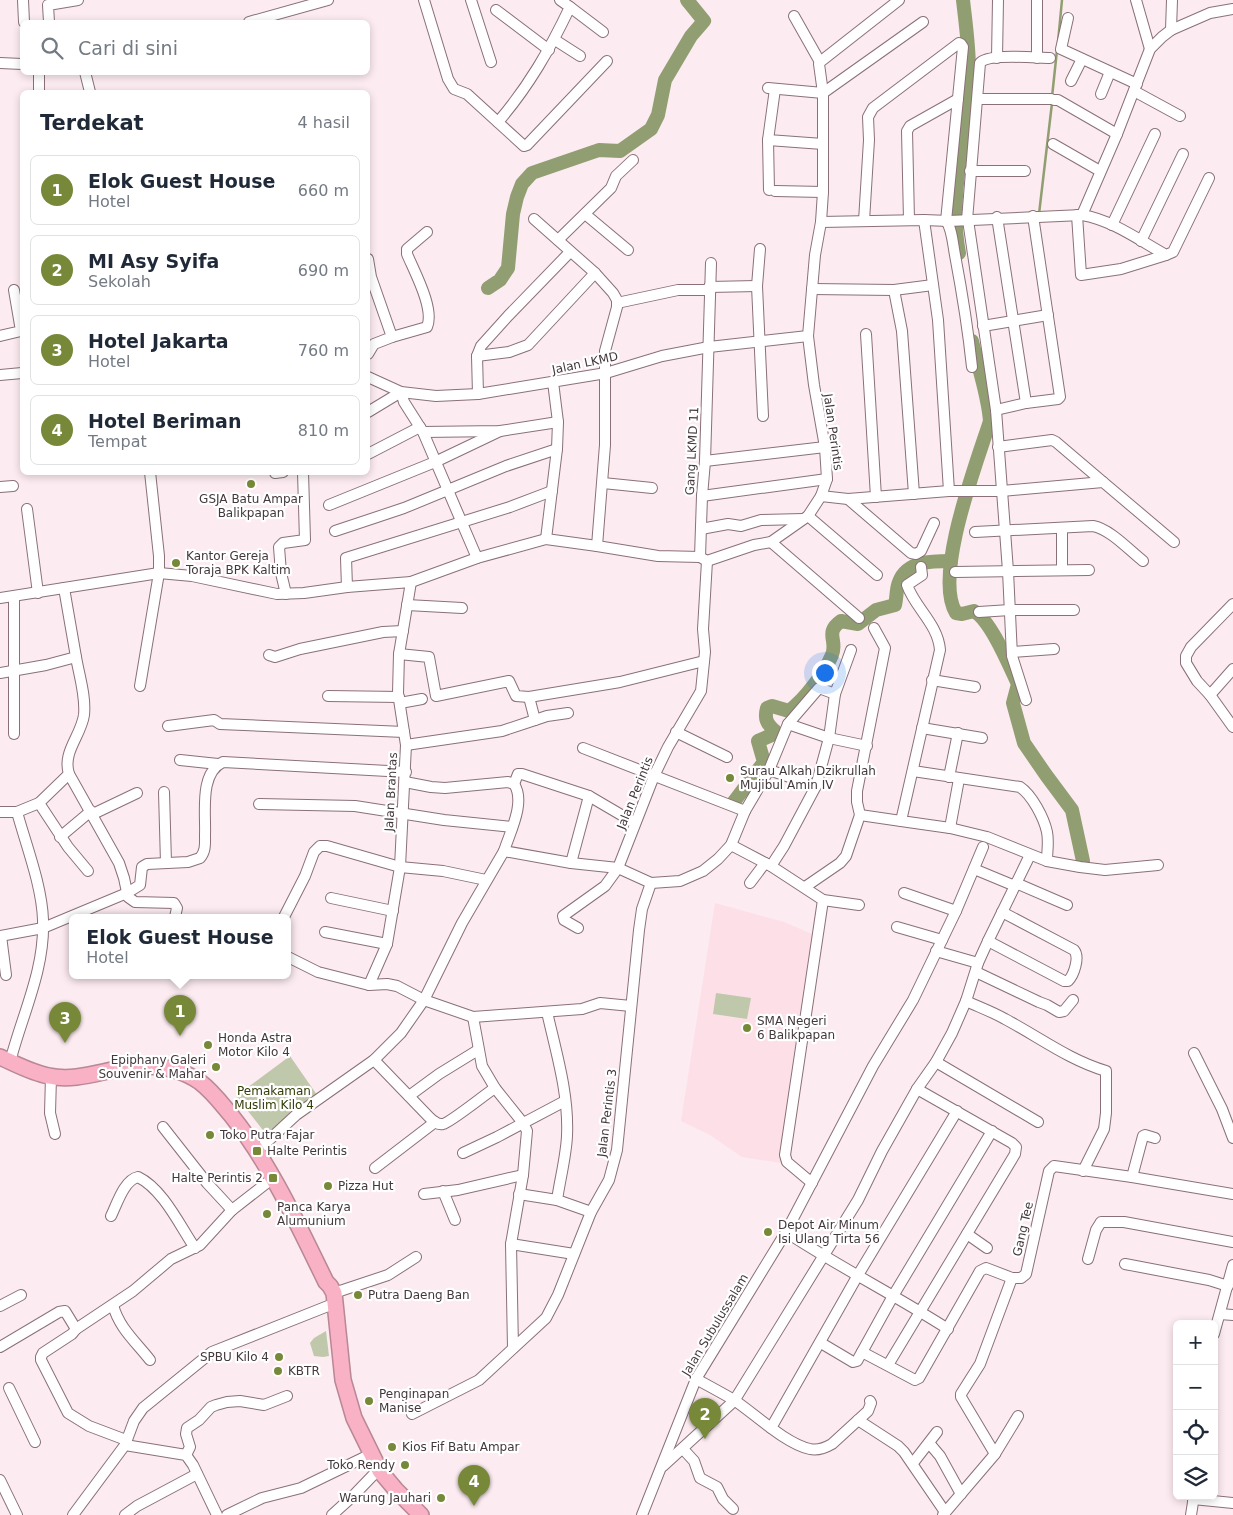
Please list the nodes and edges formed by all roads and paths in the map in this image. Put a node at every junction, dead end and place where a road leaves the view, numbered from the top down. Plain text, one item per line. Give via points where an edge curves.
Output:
1 (23, 0) edge
2 (328, 0) edge
3 (424, 0) edge
4 (471, 0) edge
5 (560, 0) edge
6 (899, 0) edge
7 (998, 0) edge
8 (1037, 0) edge
9 (1136, 0) edge
10 (1172, 0) edge
11 (71, 1) edge
12 (48, 3) edge
13 (304, 4) edge
14 (570, 7) junction
15 (1233, 9) edge
16 (496, 10) dead end
17 (794, 16) dead end
18 (1068, 18) dead end
19 (24, 20) edge
20 (49, 20) edge
21 (255, 20) edge
22 (923, 22) dead end
23 (1170, 30) junction
24 (603, 32) dead end
25 (554, 40) junction
26 (1150, 49) junction
27 (549, 50) junction
28 (580, 56) dead end
29 (997, 58) junction
30 (1037, 58) junction
31 (1050, 58) dead end
32 (1082, 59) junction
33 (607, 61) dead end
34 (491, 62) dead end
35 (820, 62) junction
36 (0, 63) edge
37 (20, 64) edge
38 (1110, 72) junction
39 (39, 75) edge
40 (86, 75) edge
41 (1071, 81) dead end
42 (1135, 88) junction
43 (39, 90) edge
44 (90, 90) edge
45 (823, 93) junction
46 (1101, 94) dead end
47 (958, 99) junction
48 (978, 99) junction
49 (1180, 116) dead end
50 (498, 122) junction
51 (1117, 134) junction
52 (1155, 134) dead end
53 (768, 140) junction
54 (824, 144) junction
55 (1053, 144) dead end
56 (1182, 154) dead end
57 (632, 160) dead end
58 (970, 170) junction
59 (1025, 171) dead end
60 (1100, 171) junction
61 (1209, 178) dead end
62 (823, 192) junction
63 (585, 214) junction
64 (1079, 215) junction
65 (1033, 216) junction
66 (997, 217) junction
67 (534, 218) dead end
68 (908, 220) junction
69 (924, 220) junction
70 (967, 220) junction
71 (864, 221) junction
72 (947, 221) junction
73 (822, 222) junction
74 (1112, 225) junction
75 (427, 232) dead end
76 (558, 240) junction
77 (1141, 241) junction
78 (760, 249) dead end
79 (628, 250) dead end
80 (570, 252) junction
81 (1166, 255) junction
82 (711, 263) dead end
83 (370, 271) edge
84 (595, 273) junction
85 (933, 285) junction
86 (757, 286) junction
87 (709, 288) junction
88 (812, 289) junction
89 (14, 290) dead end
90 (894, 290) junction
91 (379, 301) junction
92 (370, 303) edge
93 (617, 303) junction
94 (1048, 315) junction
95 (1013, 320) junction
96 (20, 321) edge
97 (983, 326) junction
98 (20, 331) edge
99 (866, 334) dead end
100 (0, 336) edge
101 (392, 336) junction
102 (808, 336) junction
103 (759, 342) junction
104 (709, 347) junction
105 (370, 351) edge
106 (477, 356) junction
107 (972, 367) dead end
108 (20, 373) edge
109 (606, 373) junction
110 (0, 375) edge
111 (370, 378) edge
112 (553, 382) junction
113 (401, 392) junction
114 (478, 394) junction
115 (1026, 403) junction
116 (996, 410) junction
117 (370, 411) edge
118 (763, 416) dead end
119 (558, 422) junction
120 (421, 430) junction
121 (500, 431) junction
122 (825, 447) junction
123 (998, 447) junction
124 (557, 449) junction
125 (370, 453) edge
126 (705, 460) junction
127 (435, 462) junction
128 (150, 475) edge
129 (303, 475) edge
130 (827, 480) junction
131 (1103, 482) junction
132 (603, 483) junction
133 (13, 486) dead end
134 (0, 487) edge
135 (652, 488) dead end
136 (447, 491) junction
137 (552, 491) junction
138 (949, 491) junction
139 (1002, 491) junction
140 (914, 494) junction
141 (702, 496) junction
142 (821, 496) junction
143 (876, 497) junction
144 (848, 499) junction
145 (329, 505) dead end
146 (27, 509) dead end
147 (805, 518) junction
148 (461, 522) junction
149 (934, 523) dead end
150 (1062, 528) junction
151 (701, 530) junction
152 (335, 531) dead end
153 (975, 532) dead end
154 (1005, 532) junction
155 (546, 538) junction
156 (771, 542) junction
157 (1174, 542) dead end
158 (598, 546) junction
159 (477, 558) junction
160 (704, 559) junction
161 (1143, 562) dead end
162 (921, 567) dead end
163 (1062, 569) junction
164 (1089, 570) dead end
165 (1008, 571) junction
166 (955, 572) dead end
167 (159, 573) junction
168 (876, 575) dead end
169 (411, 582) junction
170 (347, 587) junction
171 (64, 588) junction
172 (38, 593) junction
173 (286, 594) junction
174 (14, 597) junction
175 (0, 598) edge
176 (1233, 604) edge
177 (407, 605) junction
178 (462, 608) dead end
179 (1010, 610) junction
180 (1074, 610) dead end
181 (979, 612) dead end
182 (860, 618) dead end
183 (874, 628) dead end
184 (403, 631) junction
185 (1054, 649) dead end
186 (851, 650) dead end
187 (1012, 652) junction
188 (399, 654) junction
189 (269, 655) dead end
190 (76, 657) junction
191 (704, 661) junction
192 (1233, 669) edge
193 (13, 671) junction
194 (0, 673) edge
195 (932, 680) junction
196 (140, 686) dead end
197 (975, 687) dead end
198 (835, 694) junction
199 (1210, 695) junction
200 (328, 696) dead end
201 (529, 697) junction
202 (399, 700) junction
203 (422, 700) dead end
204 (1026, 700) dead end
205 (568, 713) dead end
206 (535, 720) junction
207 (788, 724) junction
208 (168, 726) dead end
209 (1233, 727) edge
210 (922, 728) junction
211 (404, 732) junction
212 (676, 732) junction
213 (958, 732) junction
214 (14, 734) dead end
215 (829, 738) junction
216 (982, 738) dead end
217 (406, 746) junction
218 (867, 746) junction
219 (583, 748) dead end
220 (727, 757) dead end
221 (180, 760) dead end
222 (218, 764) junction
223 (768, 770) junction
224 (913, 771) junction
225 (69, 774) junction
226 (654, 776) junction
227 (405, 777) junction
228 (954, 778) junction
229 (514, 784) junction
230 (816, 786) junction
231 (164, 792) dead end
232 (137, 793) dead end
233 (589, 796) junction
234 (39, 803) junction
235 (259, 804) dead end
236 (745, 811) junction
237 (0, 812) edge
238 (17, 812) junction
239 (402, 812) junction
240 (92, 813) junction
241 (860, 815) junction
242 (901, 821) junction
243 (635, 823) junction
244 (512, 827) junction
245 (950, 828) junction
246 (60, 837) junction
247 (731, 845) junction
248 (983, 847) dead end
249 (504, 851) junction
250 (1030, 855) junction
251 (1047, 861) junction
252 (166, 863) junction
253 (571, 863) junction
254 (768, 864) junction
255 (1158, 865) dead end
256 (400, 867) junction
257 (618, 868) junction
258 (974, 869) junction
259 (88, 871) dead end
260 (486, 880) junction
261 (651, 883) junction
262 (750, 883) dead end
263 (1016, 885) junction
264 (805, 887) junction
265 (127, 893) junction
266 (904, 893) dead end
267 (332, 898) dead end
268 (823, 900) junction
269 (859, 905) dead end
270 (1067, 905) dead end
271 (393, 911) junction
272 (956, 911) junction
273 (1002, 912) junction
274 (77, 914) edge
275 (176, 914) edge
276 (286, 914) edge
277 (69, 917) edge
278 (897, 927) dead end
279 (43, 928) junction
280 (578, 928) dead end
281 (325, 932) dead end
282 (0, 936) edge
283 (942, 940) junction
284 (988, 941) junction
285 (387, 944) junction
286 (936, 951) junction
287 (291, 958) edge
288 (977, 968) junction
289 (6, 974) dead end
290 (369, 985) junction
291 (424, 1000) junction
292 (1073, 1000) dead end
293 (966, 1001) junction
294 (631, 1006) junction
295 (547, 1012) junction
296 (473, 1017) junction
297 (478, 1050) junction
298 (1194, 1053) dead end
299 (5, 1059) edge
300 (374, 1060) junction
301 (936, 1062) junction
302 (51, 1077) junction
303 (495, 1088) junction
304 (917, 1089) junction
305 (409, 1096) junction
306 (565, 1101) junction
307 (956, 1111) junction
308 (435, 1122) junction
309 (1038, 1122) dead end
310 (523, 1124) junction
311 (164, 1127) dead end
312 (992, 1131) junction
313 (55, 1134) dead end
314 (1155, 1138) dead end
315 (1233, 1138) edge
316 (257, 1151) junction
317 (463, 1153) dead end
318 (375, 1168) dead end
319 (1083, 1171) junction
320 (523, 1175) junction
321 (1132, 1176) junction
322 (273, 1178) junction
323 (812, 1183) junction
324 (443, 1192) junction
325 (424, 1194) dead end
326 (519, 1194) junction
327 (1233, 1194) edge
328 (557, 1200) junction
329 (232, 1210) junction
330 (591, 1212) junction
331 (111, 1216) dead end
332 (455, 1220) dead end
333 (786, 1232) junction
334 (967, 1234) junction
335 (1233, 1242) edge
336 (511, 1244) junction
337 (195, 1248) junction
338 (987, 1248) dead end
339 (574, 1254) junction
340 (823, 1256) junction
341 (416, 1257) dead end
342 (1088, 1259) dead end
343 (1125, 1264) dead end
344 (1233, 1265) edge
345 (858, 1275) junction
346 (1012, 1278) junction
347 (1228, 1286) junction
348 (329, 1294) junction
349 (21, 1295) dead end
350 (893, 1296) junction
351 (112, 1305) junction
352 (0, 1306) edge
353 (920, 1312) junction
354 (1220, 1314) junction
355 (1233, 1315) edge
356 (1218, 1321) edge
357 (76, 1329) junction
358 (948, 1329) junction
359 (821, 1343) junction
360 (0, 1347) edge
361 (513, 1348) junction
362 (862, 1352) junction
363 (337, 1359) junction
364 (150, 1360) dead end
365 (888, 1365) junction
366 (696, 1379) junction
367 (8, 1388) edge
368 (287, 1396) dead end
369 (734, 1401) junction
370 (870, 1401) dead end
371 (412, 1414) dead end
372 (1018, 1416) dead end
373 (858, 1420) junction
374 (771, 1428) junction
375 (937, 1432) dead end
376 (35, 1442) dead end
377 (126, 1443) junction
378 (929, 1443) junction
379 (683, 1449) junction
380 (995, 1454) junction
381 (186, 1455) junction
382 (365, 1457) junction
383 (913, 1463) junction
384 (662, 1467) junction
385 (379, 1470) junction
386 (197, 1474) junction
387 (0, 1480) edge
388 (961, 1494) junction
389 (1194, 1500) edge
390 (1210, 1500) edge
391 (1233, 1503) edge
392 (733, 1509) dead end
393 (944, 1513) edge
394 (16, 1515) edge
395 (72, 1515) edge
396 (125, 1515) edge
397 (217, 1515) edge
398 (227, 1515) edge
399 (332, 1515) edge
400 (421, 1515) edge
401 (642, 1515) edge
402 (1191, 1515) edge

1 - 19 street
2 - 13 street
3 - 50 street via 448,79 454,88 467,94
4 - 34 street
5 - 14 street
6 - 35 street
7 - 29 street
8 - 30 street
9 - 26 street
10 - 23 street
11 - 12 street
12 - 20 street
13 - 21 street
14 - 24 street
14 - 25 street
15 - 23 street via 1210,13
16 - 27 street
17 - 35 street
18 - 32 street via 1061,49
22 - 45 street
23 - 26 street
25 - 27 street
25 - 28 street
26 - 42 street
27 - 50 street
29 - 30 street
29 - 48 street via 980,63
30 - 31 street
32 - 38 street
32 - 41 street
33 - 50 street via 528,145 528,149
35 - 45 street, Jalan Perintis
36 - 37 street
38 - 42 street
38 - 46 street
39 - 43 street
40 - 44 street
42 - 49 street
42 - 51 street
45 - 53 street via 771,89
45 - 54 street, Jalan Perintis
47 - 68 street via 910,126 907,131
47 - 71 street via 963,47 960,43 873,108 868,116
47 - 72 street
48 - 51 street via 1058,100
48 - 58 street
51 - 60 street
52 - 74 street
53 - 54 street
53 - 62 street via 772,191
54 - 62 street, Jalan Perintis
55 - 60 street
56 - 77 street
57 - 63 street via 616,176 611,188
58 - 59 street
58 - 70 street
60 - 64 street
61 - 81 street via 1173,252
62 - 73 street, Jalan Perintis
63 - 76 street
63 - 79 street
64 - 65 street
64 - 74 street
64 - 81 street via 1081,275 1122,269
65 - 66 street
65 - 94 street
66 - 70 street
66 - 95 street
67 - 76 street
68 - 69 street
68 - 71 street
69 - 72 street
69 - 85 street
70 - 72 street
70 - 97 street
71 - 73 street
72 - 107 street via 964,301
73 - 88 street, Jalan Perintis via 814,255
74 - 77 street
75 - 101 street via 408,249 407,254 422,286 430,320 427,327
76 - 80 street
77 - 81 street
78 - 86 street
80 - 84 street
80 - 106 street via 481,346
82 - 87 street, Gang LKMD 11
83 - 91 street
84 - 93 street via 613,293
84 - 106 street via 528,345 509,352
85 - 90 street
85 - 138 street
86 - 87 street
86 - 103 street
87 - 93 street via 678,290
87 - 104 street, Gang LKMD 11
88 - 90 street
88 - 102 street, Jalan Perintis
89 - 96 street
90 - 140 street via 902,331
91 - 92 street
91 - 101 street
93 - 109 street via 605,351
94 - 95 street
94 - 115 street via 1060,397
95 - 97 street
95 - 115 street
97 - 116 street
98 - 100 street
99 - 143 street
101 - 105 street via 374,344
102 - 103 street, Jalan LKMD
102 - 122 street, Jalan Perintis
103 - 104 street, Jalan LKMD
103 - 118 street
104 - 109 street, Jalan LKMD via 662,356
104 - 126 street, Gang LKMD 11
106 - 114 street
108 - 110 street
109 - 112 street, Jalan LKMD
109 - 132 street
111 - 113 street, Jalan LKMD
112 - 114 street, Jalan LKMD
112 - 119 street
113 - 114 street, Jalan LKMD via 436,396
113 - 117 street
113 - 120 street
115 - 116 street
116 - 123 street
119 - 121 street
119 - 124 street
120 - 121 street
120 - 125 street
120 - 127 street
121 - 127 street
122 - 126 street
122 - 130 street, Jalan Perintis
123 - 131 street via 1052,440
123 - 139 street
124 - 136 street
124 - 137 street
126 - 141 street, Gang LKMD 11
127 - 136 street
127 - 145 street
128 - 167 street
129 - 173 street via 304,540 283,543 279,548
130 - 141 street
130 - 142 street, Jalan Perintis
131 - 139 street
131 - 157 street
132 - 135 street
132 - 158 street
133 - 134 street
136 - 148 street
136 - 152 street
137 - 148 street
137 - 155 street
138 - 139 street
138 - 140 street
139 - 154 street
140 - 143 street
141 - 151 street, Gang LKMD 11
142 - 144 street
142 - 147 street, Jalan Perintis
143 - 144 street
144 - 149 street via 911,553 921,552
146 - 172 street
147 - 151 street via 761,520 741,526 728,524
147 - 156 street, Jalan Perintis
147 - 168 street
148 - 159 street
148 - 170 street via 346,558
150 - 154 street
150 - 161 street via 1099,527
150 - 163 street
151 - 160 street, Gang LKMD 11
153 - 154 street
154 - 165 street
155 - 158 street
155 - 159 street
156 - 160 street, Jalan Perintis
156 - 182 street
158 - 160 street via 658,556
159 - 169 street
160 - 191 street, Jalan Perintis
162 - 195 street via 921,577 907,585 939,641 940,650
163 - 164 street
163 - 165 street
165 - 166 street
165 - 179 street
167 - 171 street
167 - 173 street
167 - 196 street
169 - 170 street
169 - 177 street, Jalan Brantas
170 - 173 street
171 - 172 street
171 - 190 street
172 - 174 street
174 - 175 street
174 - 193 street
176 - 199 street via 1186,656 1186,663 1197,681
177 - 178 street
177 - 184 street, Jalan Brantas
179 - 180 street
179 - 181 street
179 - 187 street
183 - 218 street via 885,648
184 - 188 street, Jalan Brantas
184 - 189 street via 383,632 275,657
185 - 187 street
186 - 198 street
187 - 204 street
188 - 201 street via 429,657 436,696 509,681 516,696
188 - 202 street, Jalan Brantas
190 - 193 street
190 - 225 street via 84,712 68,758
191 - 201 street via 620,682
191 - 212 street, Jalan Perintis via 701,691
192 - 199 street
193 - 194 street
193 - 214 street
195 - 197 street
195 - 210 street
198 - 207 street via 819,688
198 - 215 street
199 - 209 street
200 - 202 street
201 - 206 street
202 - 203 street
202 - 211 street, Jalan Brantas
205 - 206 street
206 - 217 street via 502,730
207 - 215 street
207 - 223 street
208 - 211 street via 214,720 220,724
210 - 213 street
210 - 224 street
211 - 217 street, Jalan Brantas
212 - 220 street
212 - 226 street, Jalan Perintis
213 - 216 street
213 - 228 street
215 - 218 street
215 - 230 street
217 - 227 street, Jalan Brantas
218 - 241 street via 857,791
219 - 226 street
221 - 222 street
222 - 227 street via 228,761
222 - 252 street via 206,785 203,855 192,861
223 - 230 street
223 - 236 street
224 - 228 street
224 - 242 street
225 - 234 street
225 - 240 street
226 - 236 street
226 - 243 street, Jalan Perintis
227 - 229 street via 430,787 445,788
227 - 239 street, Jalan Brantas
228 - 245 street
228 - 251 street via 1020,787 1027,792 1046,831
229 - 233 street via 518,774 522,774
229 - 244 street via 518,802
230 - 254 street via 784,846
231 - 252 street
232 - 240 street
233 - 243 street
233 - 253 street
234 - 238 street
234 - 246 street
235 - 239 street via 355,806
236 - 247 street
237 - 238 street
238 - 279 street via 39,894
239 - 244 street
239 - 256 street, Jalan Brantas
240 - 246 street
240 - 265 street via 119,863
241 - 242 street
241 - 264 street via 846,856
242 - 245 street
243 - 257 street, Jalan Perintis
244 - 249 street
245 - 250 street via 1008,844
246 - 259 street
247 - 254 street
247 - 261 street via 703,872 680,881
248 - 258 street, Jalan Subulussalam
249 - 253 street
249 - 260 street
250 - 251 street
250 - 263 street
251 - 255 street via 1105,870
252 - 265 street via 143,866 140,885
253 - 257 street
254 - 262 street
254 - 264 street
256 - 260 street via 442,870
256 - 271 street, Jalan Brantas
256 - 276 street via 320,846 314,852
257 - 261 street
257 - 280 street, Jalan Perintis via 604,886 563,916
258 - 263 street
258 - 272 street, Jalan Subulussalam
260 - 291 street
261 - 294 street, Jalan Perintis 3 via 642,909
263 - 270 street
263 - 273 street
264 - 268 street
265 - 274 street
265 - 275 street via 135,902 174,903
266 - 272 street
267 - 271 street
268 - 269 street
268 - 323 street via 785,1155 787,1162
271 - 285 street, Jalan Brantas
272 - 283 street, Jalan Subulussalam
273 - 284 street
273 - 284 street via 1074,950 1077,959 1071,978 1064,981
277 - 279 street
278 - 283 street
279 - 282 street
279 - 299 street via 38,971
281 - 285 street
282 - 289 street
283 - 286 street, Jalan Subulussalam
284 - 288 street
285 - 290 street, Jalan Brantas
286 - 288 street
286 - 323 street, Jalan Subulussalam via 913,1000 872,1066
287 - 290 street via 318,972
288 - 292 street via 1059,1012
288 - 293 street
290 - 291 street via 396,986
291 - 296 street
291 - 300 street via 401,1033
293 - 301 street
293 - 319 street via 1005,1018 1080,1062 1106,1071 1104,1129
294 - 295 street via 600,1003 582,1009
294 - 330 street, Jalan Perintis 3 via 617,1150 609,1180
295 - 296 street
295 - 306 street
296 - 297 street
297 - 303 street via 482,1066
297 - 305 street
298 - 315 street
299 - 302 highway
300 - 305 street
300 - 316 street via 296,1115
301 - 304 street
301 - 309 street
302 - 313 street via 50,1113
302 - 316 highway via 85,1075 124,1066 168,1068 185,1073 213,1093
303 - 308 street via 443,1124
303 - 310 street
304 - 307 street
304 - 340 street via 858,1200
305 - 308 street
306 - 310 street
306 - 328 street via 567,1137
307 - 312 street
307 - 345 street
308 - 318 street
310 - 317 street
310 - 320 street via 527,1131
311 - 329 street
312 - 334 street via 1012,1143 1016,1147 1015,1154
312 - 350 street
314 - 321 street via 1143,1136
316 - 322 highway
319 - 321 street, Gang Tee
319 - 346 street, Gang Tee via 1051,1168 1026,1274
320 - 324 street
320 - 326 street
321 - 327 street, Gang Tee
322 - 329 street
322 - 348 highway
323 - 333 street, Jalan Subulussalam
324 - 325 street
324 - 332 street
326 - 328 street
326 - 336 street
328 - 330 street
329 - 337 street
330 - 339 street, Jalan Perintis 3
331 - 337 street via 130,1180 138,1177 155,1189
333 - 340 street
333 - 366 street, Jalan Subulussalam
334 - 338 street
334 - 353 street
335 - 342 street via 1124,1222 1101,1222
336 - 339 street
336 - 361 street
337 - 351 street via 171,1259
339 - 361 street, Jalan Perintis 3 via 546,1318
340 - 345 street
340 - 369 street
341 - 348 street via 388,1275
343 - 347 street
344 - 347 street
345 - 350 street
345 - 359 street
346 - 358 street via 982,1269
346 - 380 street via 980,1364 961,1394
347 - 354 street
348 - 363 highway
348 - 377 street via 212,1352 143,1408
349 - 352 street
350 - 353 street
350 - 362 street
351 - 357 street
351 - 364 street via 122,1327
353 - 358 street
353 - 365 street
354 - 355 street
354 - 356 street
357 - 360 street via 68,1312 62,1310
357 - 377 street via 43,1353 41,1360 68,1413
358 - 365 street via 919,1378 915,1380
359 - 362 street via 853,1362
359 - 374 street
361 - 371 street, Jalan Perintis 3 via 479,1380
362 - 365 street
363 - 382 highway via 335,1375 346,1415
363 - 385 highway via 350,1409
366 - 369 street
366 - 384 street, Jalan Subulussalam
367 - 376 street
368 - 381 street via 264,1405 240,1401 213,1406 187,1428 190,1447
369 - 374 street
369 - 379 street
370 - 373 street via 868,1411
372 - 380 street
373 - 374 street via 832,1444 818,1450 800,1446
373 - 383 street via 898,1446
375 - 378 street
377 - 381 street
377 - 395 street
378 - 383 street
378 - 388 street
379 - 384 street
379 - 392 street via 694,1461 700,1478 717,1487
380 - 388 street
381 - 386 street
382 - 385 highway
382 - 398 street via 300,1488 262,1498
383 - 393 street
384 - 401 street, Jalan Subulussalam
385 - 399 street
385 - 400 highway
386 - 396 street
386 - 397 street
387 - 394 street
388 - 393 street
389 - 402 street
390 - 391 street

